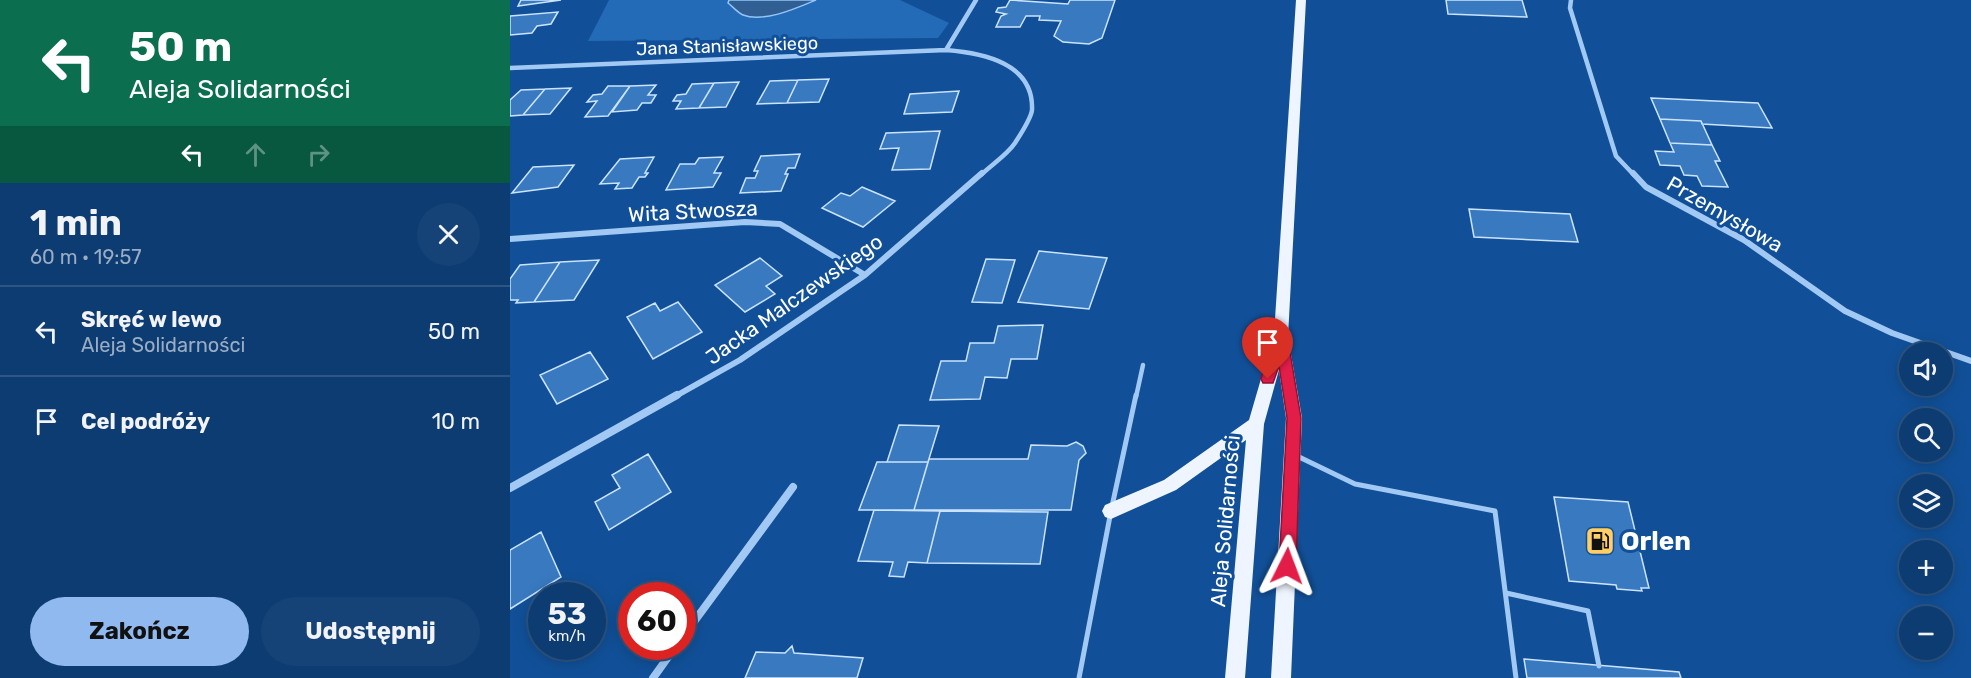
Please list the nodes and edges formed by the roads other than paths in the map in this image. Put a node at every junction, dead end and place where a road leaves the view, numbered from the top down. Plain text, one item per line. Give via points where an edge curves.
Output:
1 (976, 0) edge
2 (1300, 0) edge
3 (1571, 0) edge
4 (946, 50) junction
5 (510, 68) edge
6 (510, 239) edge
7 (865, 274) junction
8 (1281, 334) junction
9 (1971, 360) edge
10 (1143, 365) dead end
11 (1256, 424) junction
12 (1293, 454) junction
13 (793, 487) dead end
14 (510, 488) edge
15 (1111, 511) junction
16 (1506, 592) junction
17 (696, 619) edge
18 (666, 660) edge
19 (1599, 666) dead end
20 (653, 678) edge
21 (1079, 678) edge
22 (1235, 678) edge
23 (1281, 678) edge
24 (1516, 678) edge

1 - 4 street
2 - 8 main road, Aleja Solidarności
3 - 9 street, Przemysłowa via 1570,9 1616,156 1646,188 1744,240 1845,311 1892,333
4 - 5 street, Jana Stanisławskiego
4 - 7 street, Jacka Malczewskiego via 1001,61 1022,75 1032,111 1014,145
6 - 7 street, Wita Stwosza via 745,222 780,224
7 - 14 street, Jacka Malczewskiego via 740,360
8 - 11 main road, Aleja Solidarności
8 - 12 main road, Aleja Solidarności via 1294,418
10 - 15 lane
11 - 15 main road via 1170,485
11 - 22 main road, Aleja Solidarności
12 - 16 lane via 1355,484 1496,511
12 - 23 main road, Aleja Solidarności
13 - 17 street
15 - 21 lane
16 - 19 lane via 1588,611
16 - 24 lane
18 - 20 street

